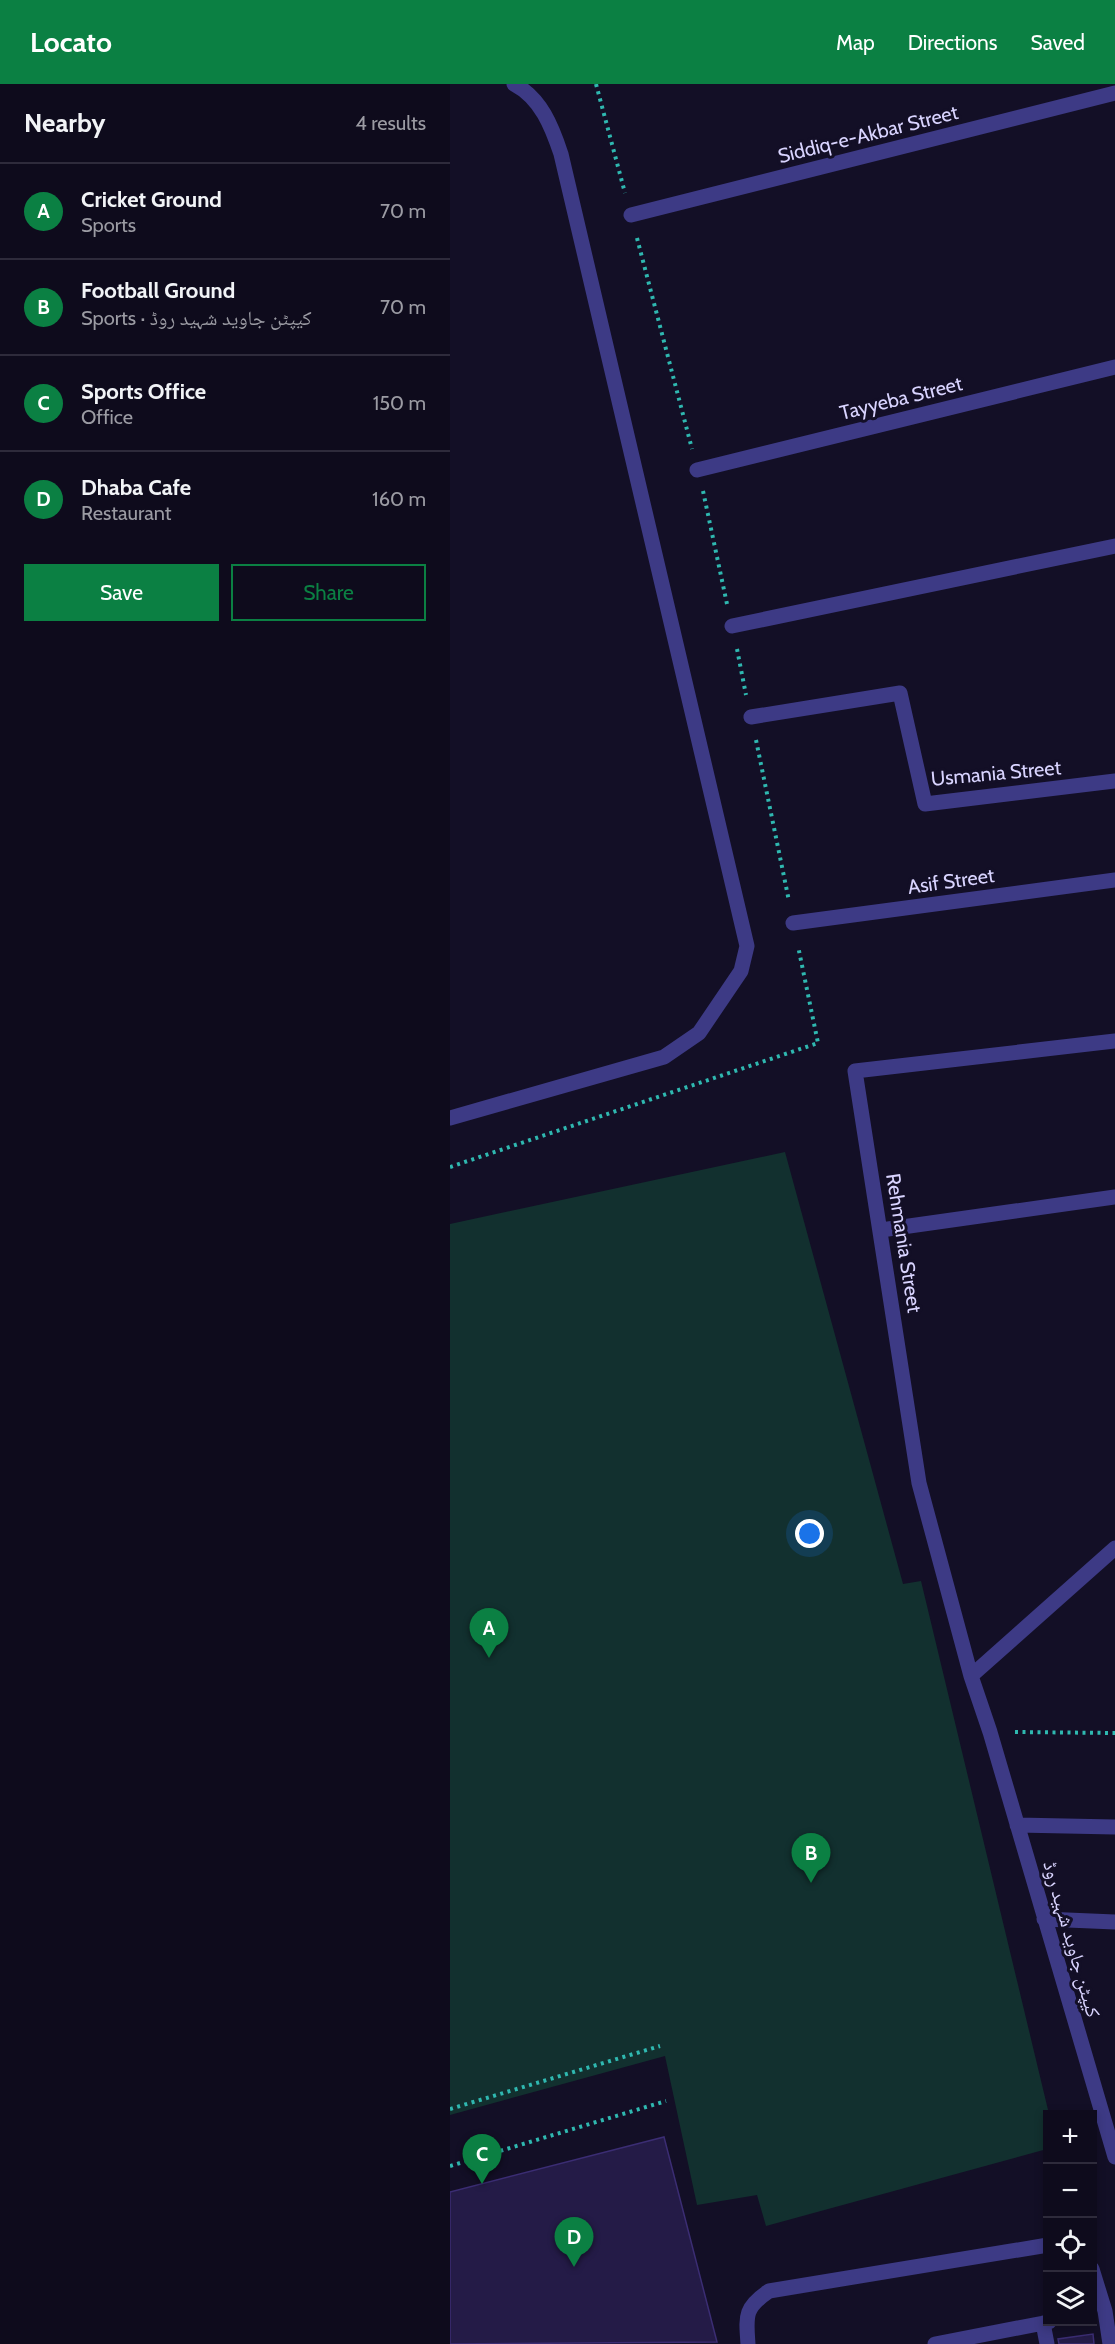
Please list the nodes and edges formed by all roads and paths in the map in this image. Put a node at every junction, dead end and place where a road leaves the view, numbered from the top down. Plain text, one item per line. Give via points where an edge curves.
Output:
1 (514, 84) edge
2 (1115, 93) edge
3 (631, 215) dead end
4 (1115, 367) edge
5 (697, 470) dead end
6 (1115, 546) edge
7 (732, 626) dead end
8 (751, 717) dead end
9 (1115, 781) edge
10 (1115, 880) edge
11 (793, 923) dead end
12 (1115, 1041) edge
13 (450, 1118) edge
14 (1115, 1197) edge
15 (881, 1230) junction
16 (1115, 1548) edge
17 (971, 1676) junction
18 (990, 1732) junction
19 (1115, 1733) edge
20 (1017, 1825) junction
21 (1115, 1827) edge
22 (1044, 1919) junction
23 (1115, 1922) edge
24 (660, 2046) dead end
25 (666, 2101) dead end
26 (450, 2109) edge
27 (1114, 2152) edge
28 (450, 2166) edge
29 (1043, 2246) edge
30 (1092, 2272) edge
31 (1098, 2312) edge
32 (1043, 2323) edge
33 (1046, 2326) edge
34 (988, 2339) edge
35 (748, 2344) edge
36 (935, 2344) edge
37 (1047, 2344) edge
38 (1110, 2344) edge

1 - 13 street via 549,119 561,154 747,946 741,971 699,1033 664,1058
2 - 3 street, Siddiq-e-Akbar Street
4 - 5 street, Tayyeba Street
6 - 7 street
8 - 9 street, Usmania Street via 900,693 925,804
10 - 11 street, Asif Street
12 - 15 street, Rehmania Street via 855,1071
14 - 15 street
15 - 17 street, Rehmania Street via 919,1483
16 - 17 street
17 - 18 street, Rehmania Street
18 - 19 path
18 - 20 street, کیپٹن جاوید شہید روڈ
20 - 21 street
20 - 22 street, کیپٹن جاوید شہید روڈ
22 - 23 street
22 - 27 street, کیپٹن جاوید شہید روڈ
24 - 26 path
25 - 28 path
29 - 35 street via 769,2291 753,2302 746,2316
30 - 31 street
31 - 38 street
32 - 34 street
33 - 37 street
34 - 36 street

